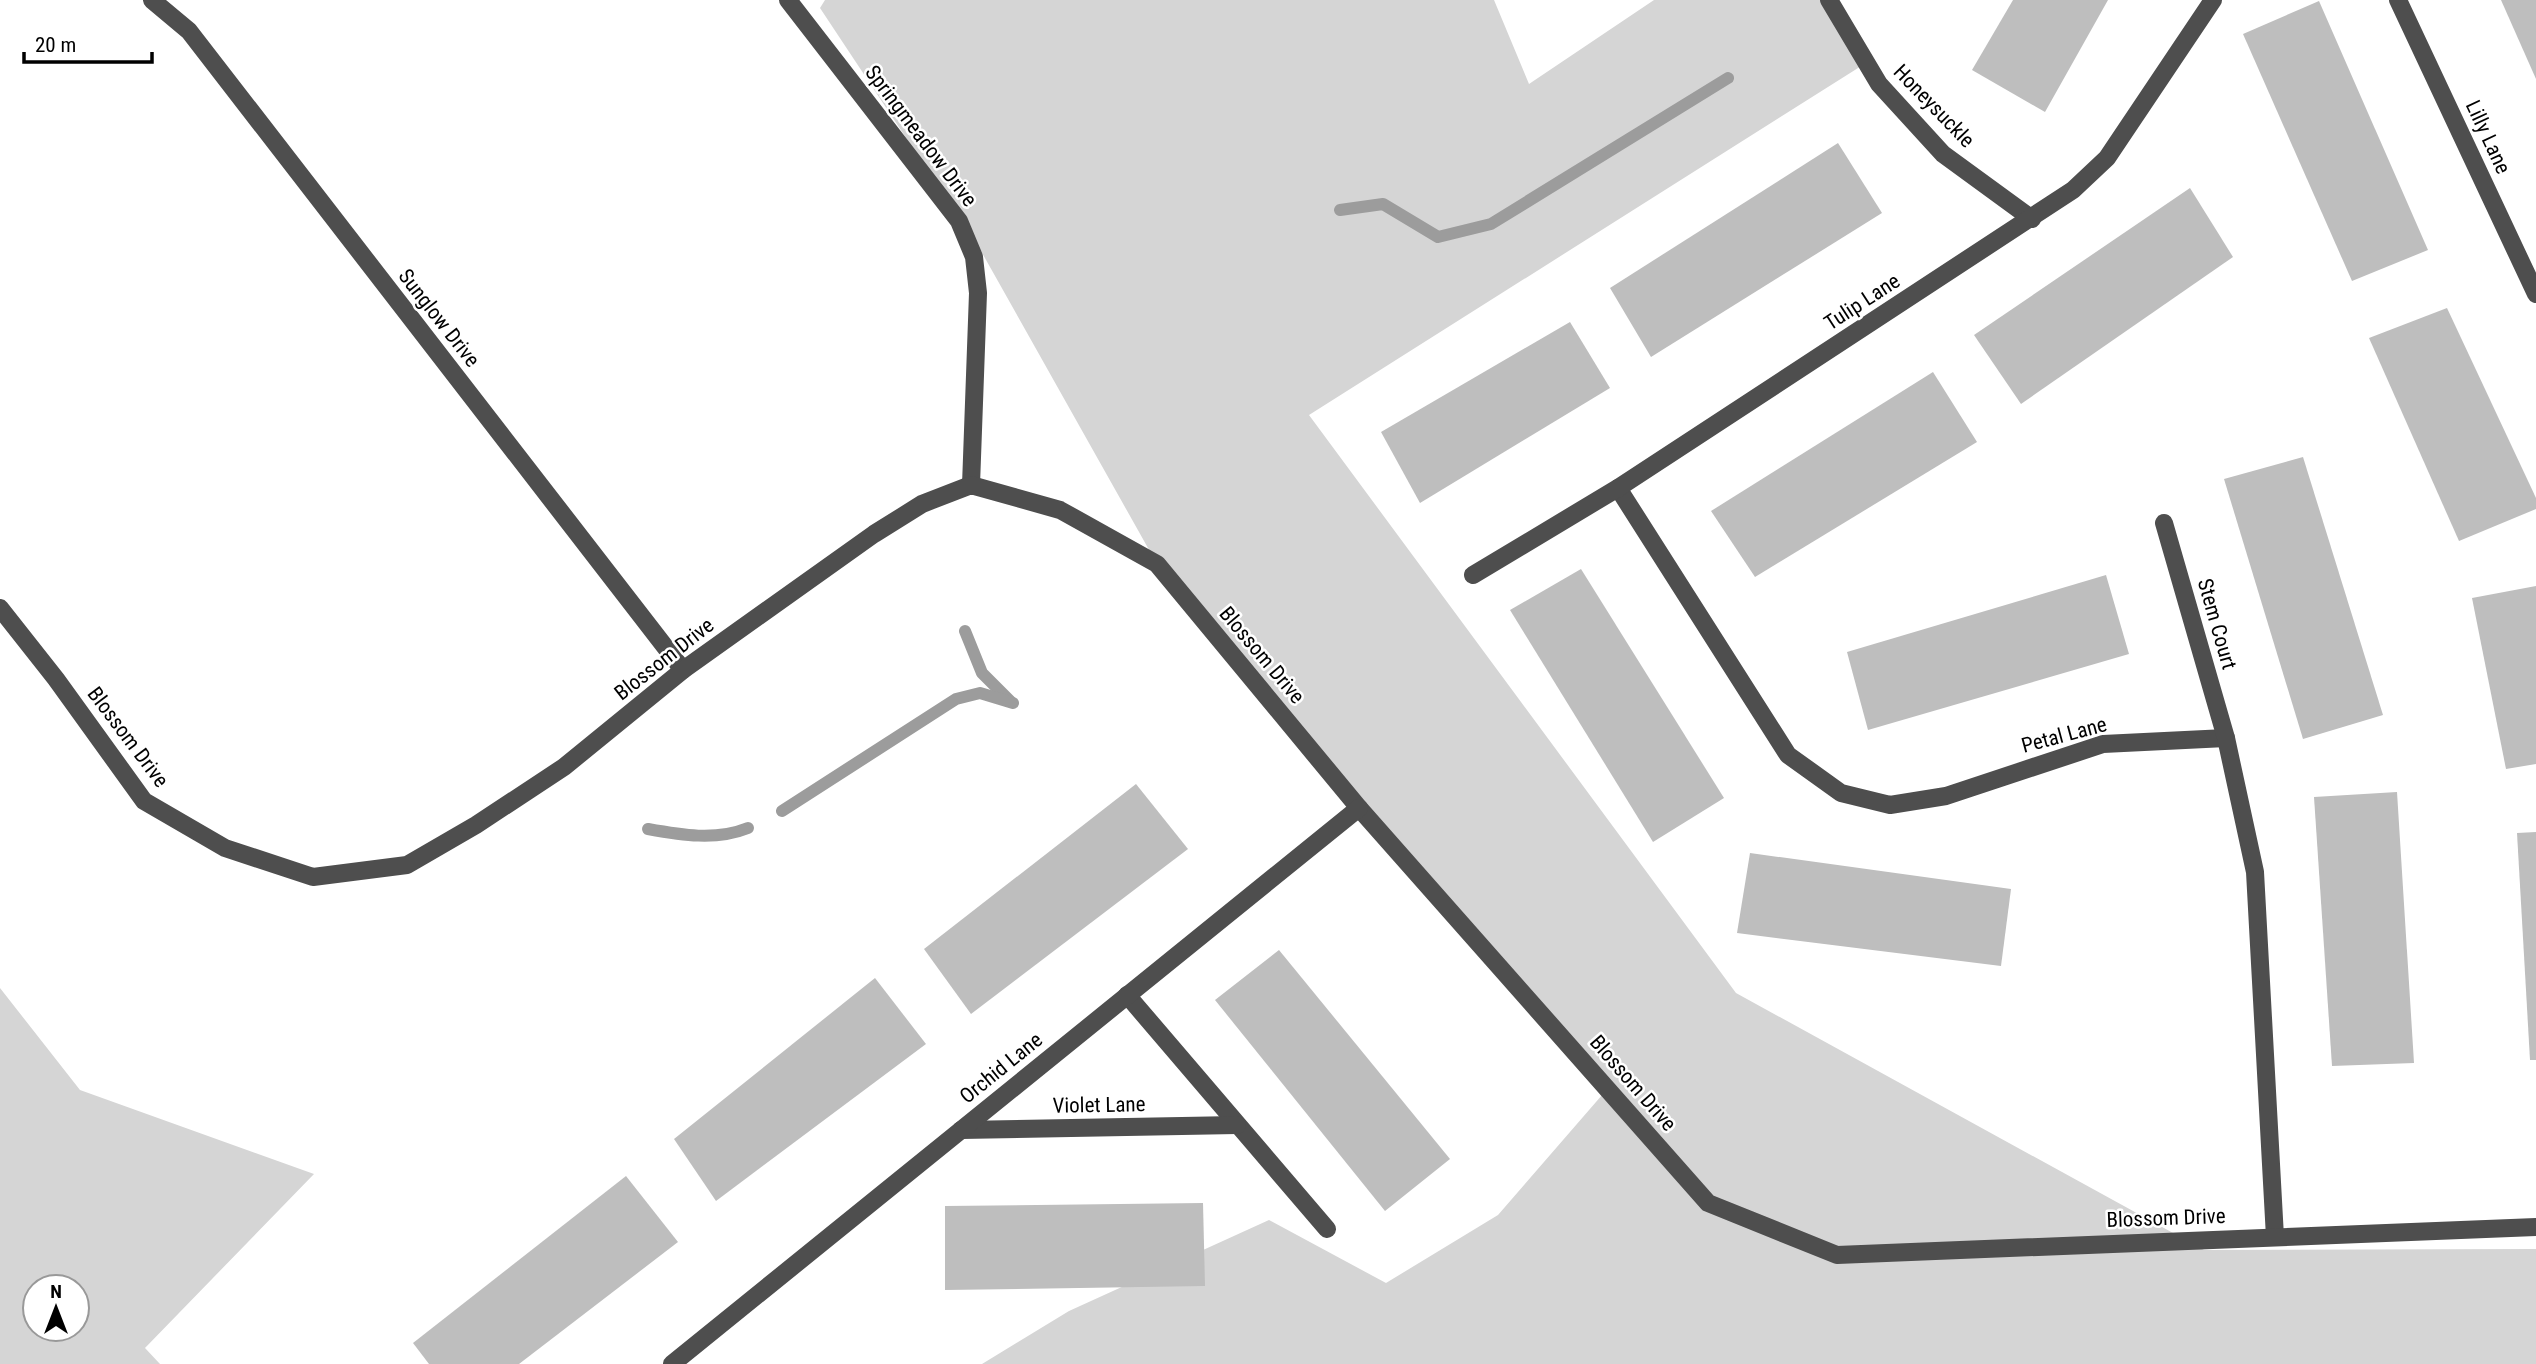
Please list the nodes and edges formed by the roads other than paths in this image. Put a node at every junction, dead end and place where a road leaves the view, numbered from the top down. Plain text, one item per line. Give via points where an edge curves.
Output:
1 (152, 0) edge
2 (788, 0) edge
3 (1829, 0) edge
4 (2213, 0) edge
5 (2398, 0) edge
6 (2032, 219) junction
7 (2536, 294) edge
8 (971, 485) junction
9 (1619, 488) junction
10 (2164, 523) dead end
11 (1473, 575) dead end
12 (0, 608) edge
13 (682, 670) junction
14 (2226, 738) junction
15 (1359, 808) junction
16 (1127, 995) junction
17 (1237, 1125) junction
18 (961, 1130) junction
19 (2536, 1227) edge
20 (1327, 1229) dead end
21 (2275, 1237) junction
22 (672, 1364) edge

1 - 13 street, Sunglow Drive via 189,31
2 - 8 street, Springmeadow Drive via 959,221 974,257 978,293
3 - 6 street, Honeysuckle via 1879,84 1934,144
4 - 6 street, Tulip Lane via 2107,158
5 - 7 street, Lilly Lane
6 - 9 street, Tulip Lane
8 - 13 street, Blossom Drive via 922,505 874,534
8 - 15 street, Blossom Drive via 1060,510 1157,564
9 - 11 street, Tulip Lane
9 - 14 street, Petal Lane via 1788,755 1840,793 1890,805 1945,796 2103,744
10 - 14 street, Stem Court
12 - 13 street, Blossom Drive via 144,801 225,848 313,877 407,865 564,766
14 - 21 street via 2255,872
15 - 16 street, Orchid Lane
15 - 21 street, Blossom Drive via 1708,1203 1837,1255
16 - 17 street
16 - 18 street, Orchid Lane
17 - 18 street, Violet Lane
17 - 20 street
18 - 22 street, Orchid Lane
19 - 21 street, Blossom Drive

